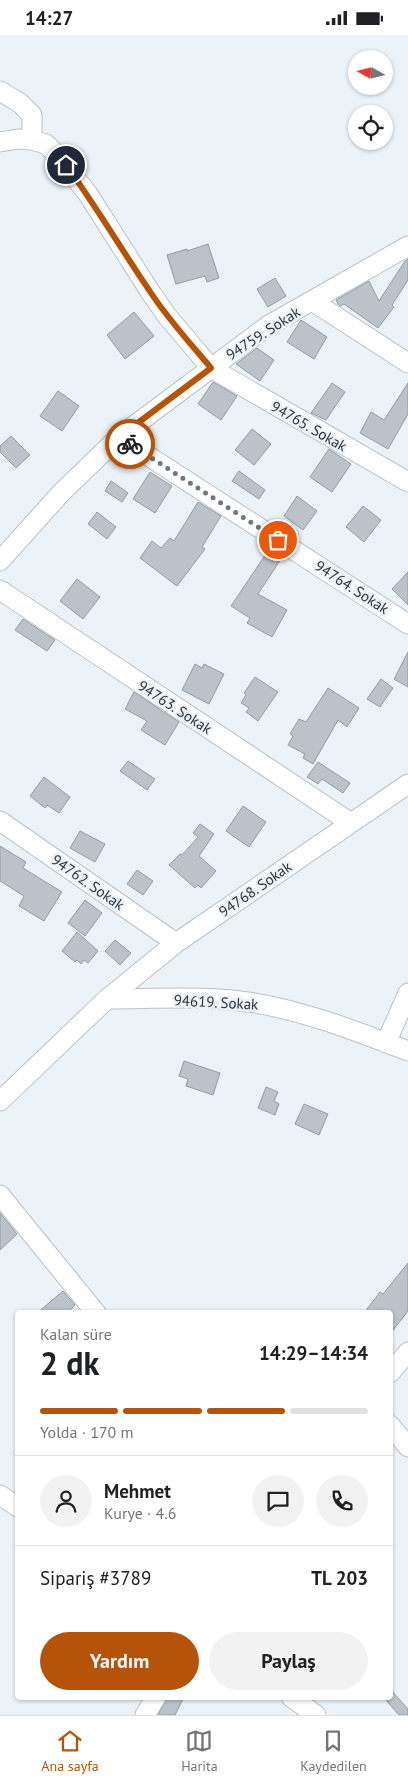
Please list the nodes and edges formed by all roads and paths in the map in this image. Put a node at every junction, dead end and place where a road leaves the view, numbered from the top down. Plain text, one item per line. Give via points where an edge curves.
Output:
1 (0, 91) edge
2 (32, 140) junction
3 (0, 141) edge
4 (408, 246) edge
5 (312, 301) junction
6 (408, 363) edge
7 (211, 368) junction
8 (119, 437) junction
9 (408, 482) edge
10 (0, 561) edge
11 (0, 591) edge
12 (408, 624) edge
13 (408, 784) edge
14 (0, 821) edge
15 (351, 823) junction
16 (176, 943) junction
17 (408, 993) edge
18 (107, 999) junction
19 (386, 1043) junction
20 (408, 1051) edge
21 (0, 1101) edge
22 (0, 1195) edge
23 (94, 1310) edge
24 (408, 1352) edge
25 (393, 1370) edge
26 (393, 1429) edge
27 (408, 1447) edge
28 (0, 1495) edge
29 (15, 1505) edge
30 (154, 1700) edge
31 (295, 1700) edge
32 (145, 1715) edge
33 (316, 1715) edge

1 - 2 street via 32,115
2 - 3 street
2 - 7 street, 94765. Sokak via 46,144 66,165 167,316
4 - 5 street, 94759. Sokak
5 - 6 street
5 - 7 street, 94759. Sokak via 269,325
7 - 8 street, 94759. Sokak
7 - 9 street, 94765. Sokak
8 - 10 street, 94759. Sokak via 61,493
8 - 12 street, 94764. Sokak
11 - 15 street, 94763. Sokak
13 - 15 street, 94768. Sokak
14 - 16 street, 94762. Sokak
15 - 16 street, 94768. Sokak
16 - 18 street, 94768. Sokak
17 - 19 street
18 - 19 street, 94619. Sokak via 203,999 254,1003 309,1015
18 - 21 street, 94768. Sokak
19 - 20 street, 94619. Sokak
22 - 23 street
24 - 25 street
26 - 27 street
28 - 29 street
30 - 32 street
31 - 33 street

